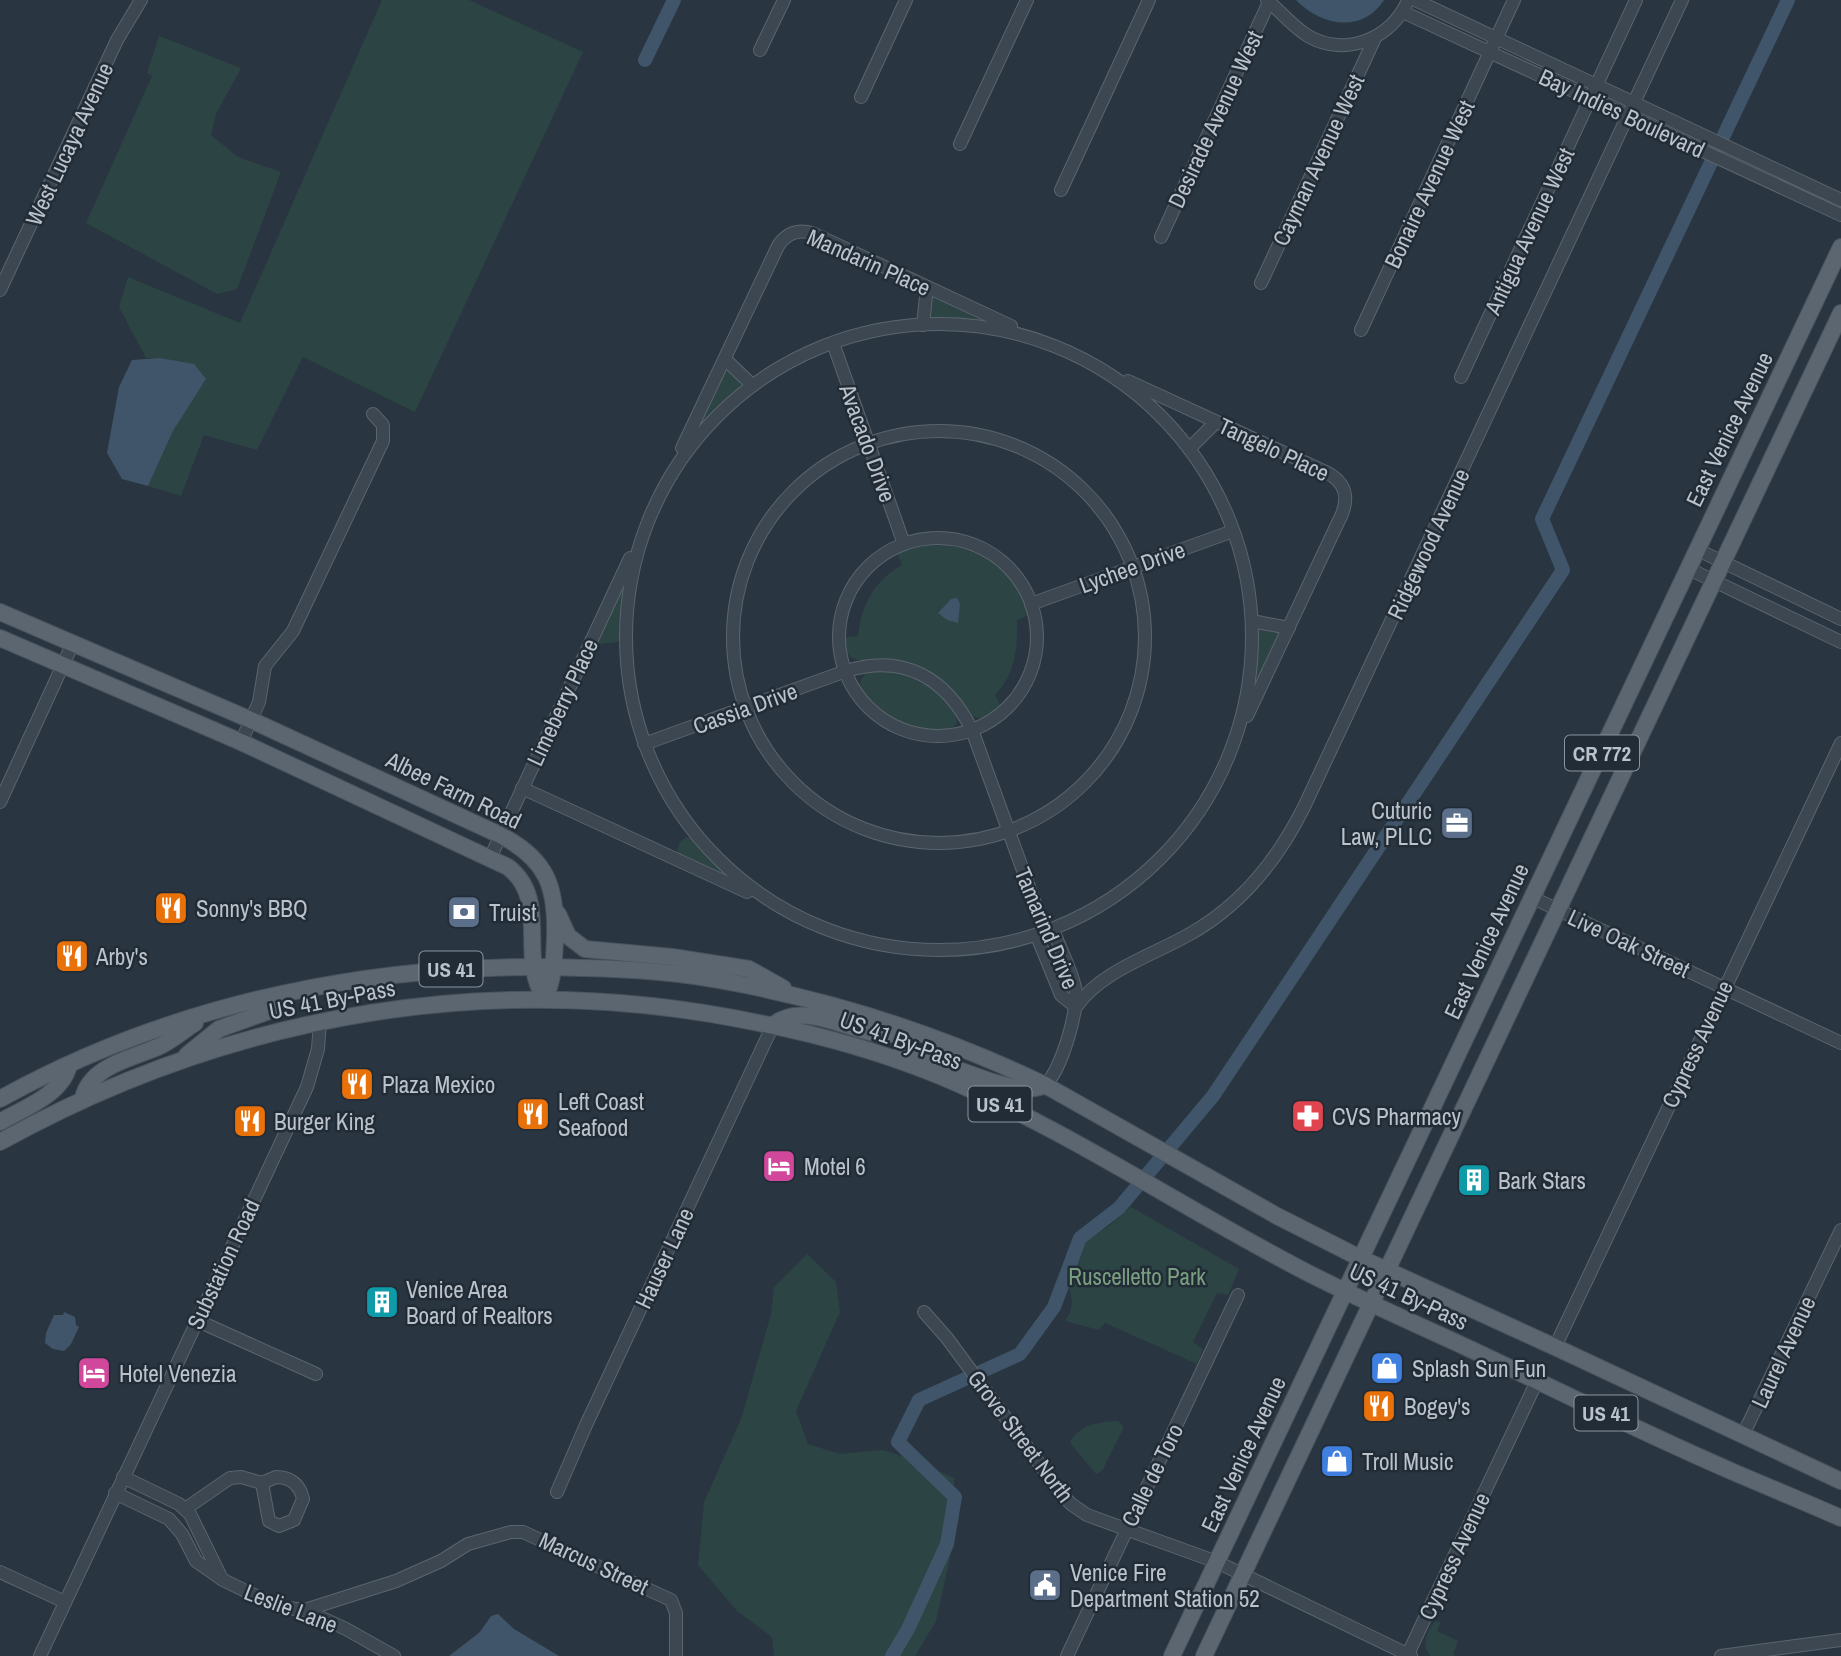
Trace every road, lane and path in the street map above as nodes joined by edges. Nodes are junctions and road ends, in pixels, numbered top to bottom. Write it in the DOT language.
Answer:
graph roads {
  1 [pos="141,0"];
  2 [pos="784,0"];
  3 [pos="906,0"];
  4 [pos="1027,0"];
  5 [pos="1149,0"];
  6 [pos="1415,0"];
  7 [pos="1514,0"];
  8 [pos="1636,0"];
  9 [pos="1682,0"];
  10 [pos="1268,1"];
  11 [pos="1405,6"];
  12 [pos="1375,38"];
  13 [pos="1496,39"];
  14 [pos="760,50"];
  15 [pos="1490,52"];
  16 [pos="1597,85"];
  17 [pos="861,97"];
  18 [pos="1591,97"];
  19 [pos="1634,102"];
  20 [pos="1628,114"];
  21 [pos="960,144"];
  22 [pos="1742,161"];
  23 [pos="1061,190"];
  24 [pos="1841,200"];
  25 [pos="1841,215"];
  26 [pos="1161,237"];
  27 [pos="1841,247"];
  28 [pos="1261,283"];
  29 [pos="927,287"];
  30 [pos="0,290"];
  31 [pos="1841,313"];
  32 [pos="923,325"];
  33 [pos="1361,330"];
  34 [pos="1039,340"];
  35 [pos="833,343"];
  36 [pos="725,359"];
  37 [pos="1097,367"];
  38 [pos="1461,377"];
  39 [pos="752,385"];
  40 [pos="373,414"];
  41 [pos="1216,422"];
  42 [pos="868,443"];
  43 [pos="1189,449"];
  44 [pos="670,473"];
  45 [pos="649,516"];
  46 [pos="1233,531"];
  47 [pos="904,544"];
  48 [pos="1696,549"];
  49 [pos="1723,562"];
  50 [pos="1132,568"];
  51 [pos="1687,568"];
  52 [pos="1714,581"];
  53 [pos="1031,604"];
  54 [pos="0,612"];
  55 [pos="1841,619"];
  56 [pos="1252,621"];
  57 [pos="1289,628"];
  58 [pos="0,639"];
  59 [pos="1841,642"];
  60 [pos="73,643"];
  61 [pos="63,665"];
  62 [pos="846,671"];
  63 [pos="745,708"];
  64 [pos="251,720"];
  65 [pos="972,730"];
  66 [pos="241,743"];
  67 [pos="1841,743"];
  68 [pos="644,744"];
  69 [pos="1233,745"];
  70 [pos="368,774"];
  71 [pos="522,788"];
  72 [pos="357,796"];
  73 [pos="0,803"];
  74 [pos="1008,831"];
  75 [pos="500,835"];
  76 [pos="490,858"];
  77 [pos="1531,897"];
  78 [pos="773,905"];
  79 [pos="556,909"];
  80 [pos="1558,910"];
  81 [pos="1045,931"];
  82 [pos="532,967"];
  83 [pos="554,967"];
  84 [pos="1724,988"];
  85 [pos="281,995"];
  86 [pos="797,996"];
  87 [pos="545,998"];
  88 [pos="1076,1007"];
  89 [pos="212,1013"];
  90 [pos="320,1021"];
  91 [pos="773,1025"];
  92 [pos="916,1032"];
  93 [pos="1841,1043"];
  94 [pos="888,1057"];
  95 [pos="180,1061"];
  96 [pos="69,1065"];
  97 [pos="1045,1085"];
  98 [pos="83,1098"];
  99 [pos="0,1099"];
  100 [pos="0,1122"];
  101 [pos="0,1142"];
  102 [pos="1841,1230"];
  103 [pos="1360,1258"];
  104 [pos="1387,1272"];
  105 [pos="1346,1291"];
  106 [pos="1238,1295"];
  107 [pos="1373,1304"];
  108 [pos="925,1312"];
  109 [pos="196,1320"];
  110 [pos="1555,1347"];
  111 [pos="316,1374"];
  112 [pos="1537,1381"];
  113 [pos="1743,1435"];
  114 [pos="123,1477"];
  115 [pos="1841,1481"];
  116 [pos="262,1483"];
  117 [pos="557,1492"];
  118 [pos="115,1493"];
  119 [pos="185,1509"];
  120 [pos="1841,1518"];
  121 [pos="1127,1528"];
  122 [pos="1217,1562"];
  123 [pos="0,1572"];
  124 [pos="1242,1574"];
  125 [pos="223,1580"];
  126 [pos="65,1602"];
  127 [pos="305,1610"];
  128 [pos="1841,1640"];
  129 [pos="40,1656"];
  130 [pos="394,1656"];
  131 [pos="676,1656"];
  132 [pos="1067,1656"];
  133 [pos="1172,1656"];
  134 [pos="1204,1656"];
  135 [pos="1409,1656"];
  136 [pos="1721,1656"];
  1 -- 30 [label="street, West Lucaya Avenue"];
  2 -- 14 [label="street"];
  3 -- 17 [label="street"];
  4 -- 21 [label="street"];
  5 -- 23 [label="street"];
  6 -- 13 [label="street, Bay Indies Boulevard"];
  7 -- 13 [label="street, Bonaire Avenue West"];
  8 -- 16 [label="street, Antigua Avenue West"];
  9 -- 19 [label="street, Ridgewood Avenue"];
  10 -- 12 [label="street"];
  10 -- 26 [label="street, Desirade Avenue West"];
  11 -- 12 [label="street, Bay Indies Boulevard"];
  11 -- 15 [label="street, Bay Indies Boulevard"];
  12 -- 28 [label="street, Cayman Avenue West"];
  13 -- 15 [label="street, Bonaire Avenue West"];
  13 -- 16 [label="street, Bay Indies Boulevard"];
  15 -- 18 [label="street, Bay Indies Boulevard"];
  15 -- 33 [label="street, Bonaire Avenue West"];
  16 -- 18 [label="street, Antigua Avenue West"];
  16 -- 19 [label="street, Bay Indies Boulevard"];
  18 -- 20 [label="street, Bay Indies Boulevard"];
  18 -- 38 [label="street, Antigua Avenue West"];
  19 -- 20 [label="street, Ridgewood Avenue"];
  19 -- 22 [label="street, Bay Indies Boulevard"];
  20 -- 22 [label="street, Bay Indies Boulevard"];
  20 -- 88 [label="street, Ridgewood Avenue"];
  22 -- 24 [label="street, Bay Indies Boulevard"];
  22 -- 25 [label="street, Bay Indies Boulevard"];
  27 -- 48 [label="main road, East Venice Avenue / CR 772"];
  29 -- 32 [label="street"];
  29 -- 34 [label="street, Mandarin Place"];
  29 -- 36 [label="street, Mandarin Place"];
  31 -- 49 [label="main road, CR 772"];
  32 -- 34 [label="street"];
  32 -- 35 [label="street"];
  34 -- 37 [label="street"];
  35 -- 39 [label="street"];
  35 -- 42 [label="street, Avacado Drive"];
  36 -- 39 [label="street"];
  36 -- 44 [label="street, Mandarin Place"];
  37 -- 41 [label="street, Tangelo Place"];
  37 -- 43 [label="street"];
  39 -- 44 [label="street"];
  40 -- 64 [label="street"];
  41 -- 43 [label="street"];
  41 -- 57 [label="street, Tangelo Place"];
  42 -- 47 [label="street, Avacado Drive"];
  42 -- 50 [label="street"];
  42 -- 63 [label="street"];
  43 -- 46 [label="street"];
  44 -- 45 [label="street"];
  45 -- 68 [label="street"];
  45 -- 71 [label="street, Limeberry Place"];
  46 -- 50 [label="street, Lychee Drive"];
  46 -- 56 [label="street"];
  47 -- 53 [label="street"];
  47 -- 62 [label="street"];
  48 -- 49 [label="street"];
  48 -- 51 [label="main road, East Venice Avenue / CR 772"];
  49 -- 52 [label="main road, CR 772"];
  49 -- 55 [label="street"];
  50 -- 53 [label="street, Lychee Drive"];
  50 -- 74 [label="street"];
  51 -- 52 [label="street"];
  51 -- 77 [label="main road, East Venice Avenue / CR 772"];
  52 -- 59 [label="street"];
  52 -- 80 [label="main road, CR 772"];
  53 -- 65 [label="street"];
  54 -- 60 [label="main road, Albee Farm Road"];
  56 -- 57 [label="street"];
  56 -- 69 [label="street"];
  57 -- 69 [label="street, Tangelo Place"];
  58 -- 61 [label="main road, Albee Farm Road"];
  60 -- 61 [label="street"];
  60 -- 64 [label="main road, Albee Farm Road"];
  61 -- 66 [label="main road, Albee Farm Road"];
  61 -- 73 [label="street"];
  62 -- 63 [label="street, Cassia Drive"];
  62 -- 65 [label="street"];
  62 -- 65 [label="street, Cassia Drive"];
  63 -- 68 [label="street, Cassia Drive"];
  63 -- 74 [label="street"];
  64 -- 66 [label="street"];
  64 -- 70 [label="main road, Albee Farm Road"];
  65 -- 74 [label="street, Tamarind Drive"];
  66 -- 72 [label="main road, Albee Farm Road"];
  67 -- 84 [label="street, Cypress Avenue"];
  68 -- 78 [label="street"];
  69 -- 81 [label="street"];
  70 -- 72 [label="main road"];
  70 -- 75 [label="main road, Albee Farm Road"];
  71 -- 75 [label="street"];
  71 -- 78 [label="street, Limeberry Place"];
  72 -- 76 [label="main road, Albee Farm Road"];
  74 -- 81 [label="street, Tamarind Drive"];
  75 -- 76 [label="street"];
  75 -- 79 [label="main road, Albee Farm Road"];
  76 -- 82 [label="main road, Albee Farm Road"];
  77 -- 80 [label="street, Live Oak Street"];
  77 -- 103 [label="main road, East Venice Avenue / CR 772"];
  78 -- 81 [label="street"];
  79 -- 83 [label="main road, Albee Farm Road"];
  79 -- 86 [label="main road"];
  80 -- 84 [label="street, Live Oak Street"];
  80 -- 104 [label="main road, CR 772"];
  81 -- 88 [label="street, Tamarind Drive"];
  82 -- 83 [label="main road, US 41 By-Pass / US 41"];
  82 -- 85 [label="main road, US 41 By-Pass / US 41"];
  82 -- 87 [label="main road, Albee Farm Road"];
  83 -- 86 [label="main road, US 41 By-Pass / US 41"];
  83 -- 87 [label="main road, Albee Farm Road"];
  84 -- 93 [label="street, Live Oak Street"];
  84 -- 110 [label="street, Cypress Avenue"];
  85 -- 89 [label="main road, US 41 By-Pass / US 41"];
  85 -- 95 [label="main road"];
  86 -- 92 [label="main road, US 41 By-Pass / US 41"];
  87 -- 90 [label="main road, US 41 By-Pass / US 41"];
  87 -- 91 [label="main road, US 41 By-Pass / US 41"];
  88 -- 97 [label="street, Tamarind Drive"];
  89 -- 96 [label="main road, US 41 By-Pass / US 41"];
  89 -- 98 [label="main road"];
  90 -- 95 [label="main road, US 41 By-Pass / US 41"];
  90 -- 109 [label="street, Substation Road"];
  91 -- 92 [label="main road"];
  91 -- 94 [label="main road, US 41 By-Pass / US 41"];
  91 -- 117 [label="street, Hauser Lane"];
  92 -- 97 [label="main road, US 41 By-Pass / US 41"];
  94 -- 97 [label="main road"];
  94 -- 105 [label="main road, US 41 By-Pass / US 41"];
  95 -- 98 [label="main road, US 41 By-Pass / US 41"];
  96 -- 99 [label="main road, US 41 By-Pass / US 41"];
  96 -- 100 [label="main road"];
  97 -- 103 [label="main road, US 41 By-Pass / US 41"];
  98 -- 101 [label="main road, US 41 By-Pass / US 41"];
  102 -- 113 [label="street, Laurel Avenue"];
  103 -- 104 [label="main road, US 41 By-Pass / US 41"];
  103 -- 105 [label="main road, East Venice Avenue / CR 772"];
  104 -- 107 [label="main road, CR 772"];
  104 -- 110 [label="main road, US 41 By-Pass / US 41"];
  105 -- 107 [label="main road, US 41 By-Pass / US 41"];
  105 -- 122 [label="main road, East Venice Avenue"];
  106 -- 121 [label="street, Calle de Toro"];
  107 -- 112 [label="main road, US 41 By-Pass / US 41"];
  107 -- 124 [label="main road"];
  108 -- 121 [label="street, Grove Street North"];
  109 -- 111 [label="street"];
  109 -- 114 [label="street, Substation Road"];
  110 -- 113 [label="main road, US 41 By-Pass / US 41"];
  112 -- 120 [label="main road, US 41 By-Pass / US 41"];
  112 -- 135 [label="street, Cypress Avenue"];
  113 -- 115 [label="main road, US 41 By-Pass / US 41"];
  114 -- 118 [label="street, Substation Road"];
  114 -- 119 [label="street"];
  116 -- 119 [label="street"];
  118 -- 125 [label="street, Leslie Lane"];
  118 -- 126 [label="street, Substation Road"];
  119 -- 125 [label="street, Leslie Lane"];
  121 -- 122 [label="street, Grove Street North"];
  121 -- 132 [label="street, Calle de Toro"];
  122 -- 124 [label="street, Grove Street North"];
  122 -- 133 [label="main road, East Venice Avenue"];
  123 -- 126 [label="street"];
  124 -- 134 [label="main road"];
  124 -- 135 [label="street, Grove Street North"];
  125 -- 127 [label="street, Leslie Lane"];
  126 -- 129 [label="street, Substation Road"];
  127 -- 130 [label="street, Leslie Lane"];
  127 -- 131 [label="street, Marcus Street"];
  128 -- 136 [label="street"];
}
